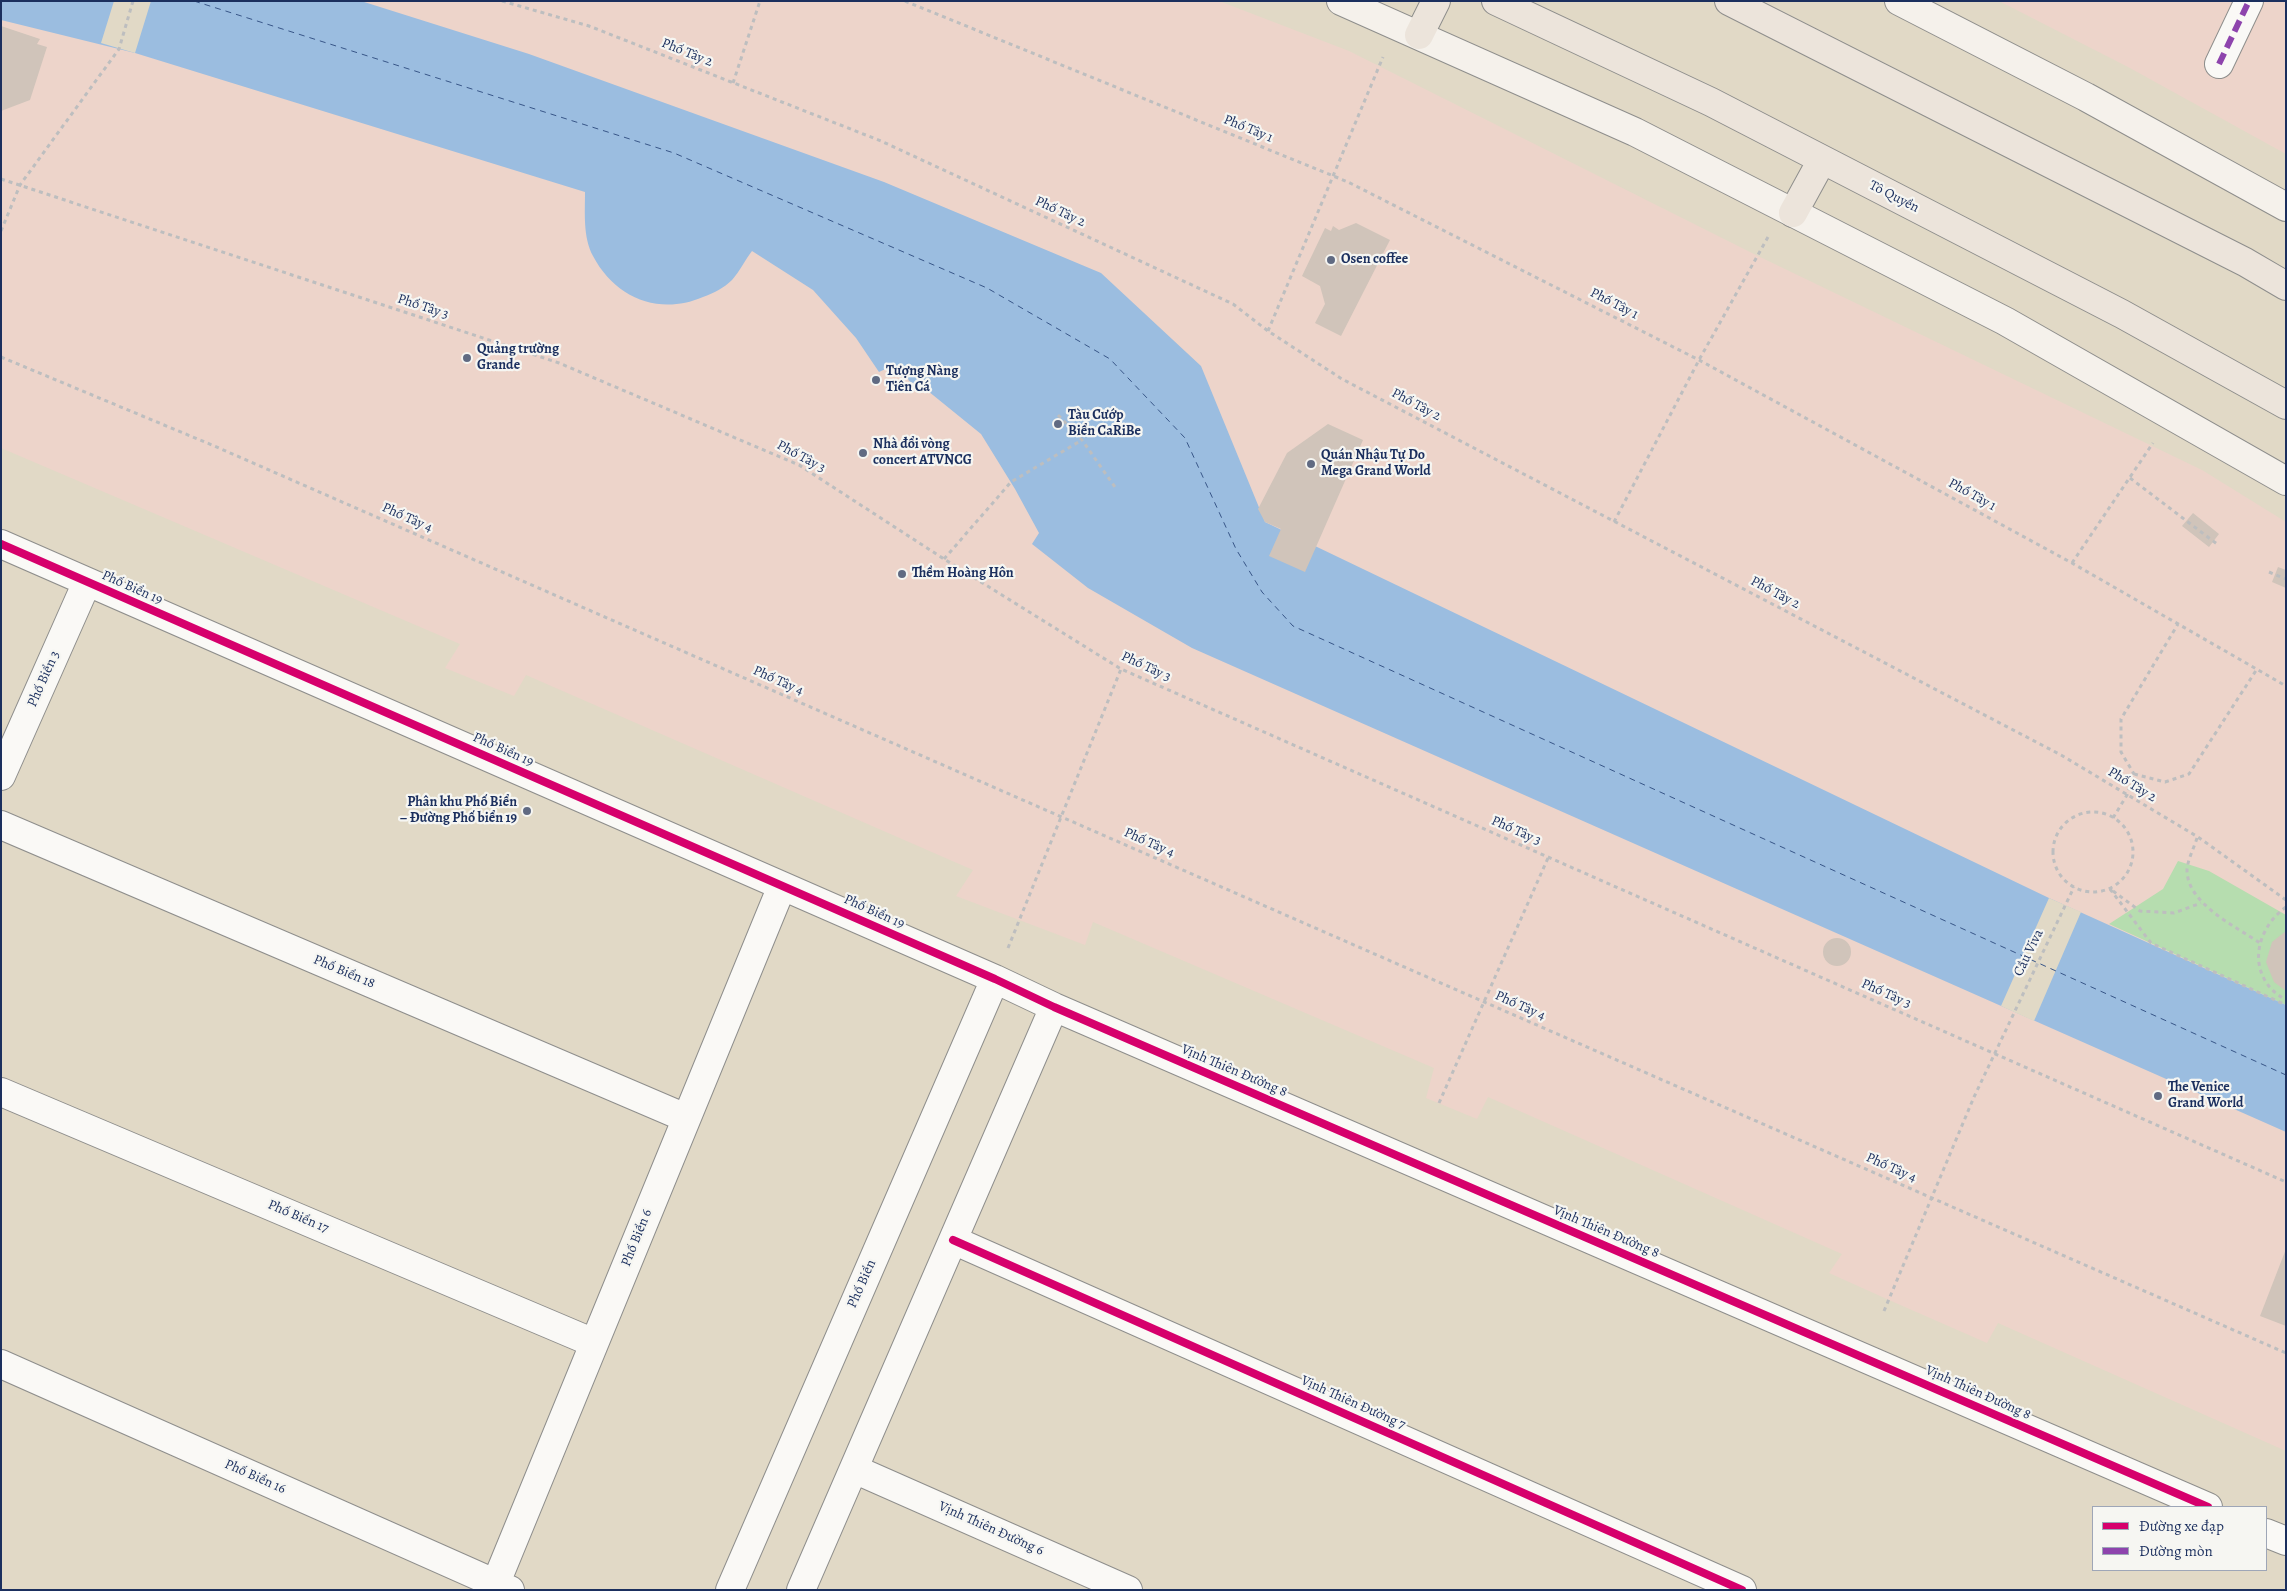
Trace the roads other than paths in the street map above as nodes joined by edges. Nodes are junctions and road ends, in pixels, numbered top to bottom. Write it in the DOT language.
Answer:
graph roads {
  1 [pos="1341,1"];
  2 [pos="1436,1"];
  3 [pos="1496,1"];
  4 [pos="1728,1"];
  5 [pos="1899,1"];
  6 [pos="2249,1"];
  7 [pos="1408,30"];
  8 [pos="2219,64"];
  9 [pos="1822,160"];
  10 [pos="2286,207"];
  11 [pos="1788,210"];
  12 [pos="2286,286"];
  13 [pos="2286,404"];
  14 [pos="2286,480"];
  15 [pos="1,544"];
  16 [pos="87,582"];
  17 [pos="1,776"];
  18 [pos="1,825"];
  19 [pos="782,886"];
  20 [pos="995,979"];
  21 [pos="1054,1007"];
  22 [pos="1,1092"];
  23 [pos="686,1118"];
  24 [pos="953,1240"];
  25 [pos="594,1343"];
  26 [pos="1,1364"];
  27 [pos="854,1469"];
  28 [pos="2206,1506"];
  29 [pos="2267,1533"];
  30 [pos="2286,1541"];
  31 [pos="499,1588"];
  32 [pos="730,1590"];
  33 [pos="801,1590"];
  34 [pos="1128,1590"];
  35 [pos="1742,1590"];
  1 -- 7 [label="main road"];
  2 -- 7 [label="main road"];
  3 -- 9 [label="main road, Tô Quyền"];
  4 -- 12 [label="main road"];
  5 -- 10 [label="main road"];
  6 -- 8 [label="street"];
  7 -- 11 [label="main road"];
  9 -- 11 [label="main road"];
  9 -- 13 [label="main road, Tô Quyền"];
  11 -- 14 [label="main road"];
  15 -- 16 [label="street, Phố Biển 19"];
  16 -- 17 [label="street, Phố Biển 3"];
  16 -- 19 [label="street, Phố Biển 19"];
  18 -- 23 [label="street, Phố Biển 18"];
  19 -- 20 [label="street, Phố Biển 19"];
  19 -- 23 [label="street, Phố Biển 6"];
  20 -- 21 [label="street, Vịnh Thiên Đường 8"];
  20 -- 32 [label="street, Phố Biển"];
  21 -- 24 [label="street"];
  21 -- 28 [label="street, Vịnh Thiên Đường 8"];
  22 -- 25 [label="street, Phố Biển 17"];
  23 -- 25 [label="street, Phố Biển 6"];
  24 -- 27 [label="street"];
  24 -- 35 [label="street, Vịnh Thiên Đường 7"];
  25 -- 31 [label="street, Phố Biển 6"];
  26 -- 31 [label="street, Phố Biển 16"];
  27 -- 33 [label="street"];
  27 -- 34 [label="street, Vịnh Thiên Đường 6"];
  29 -- 30 [label="street"];
}
